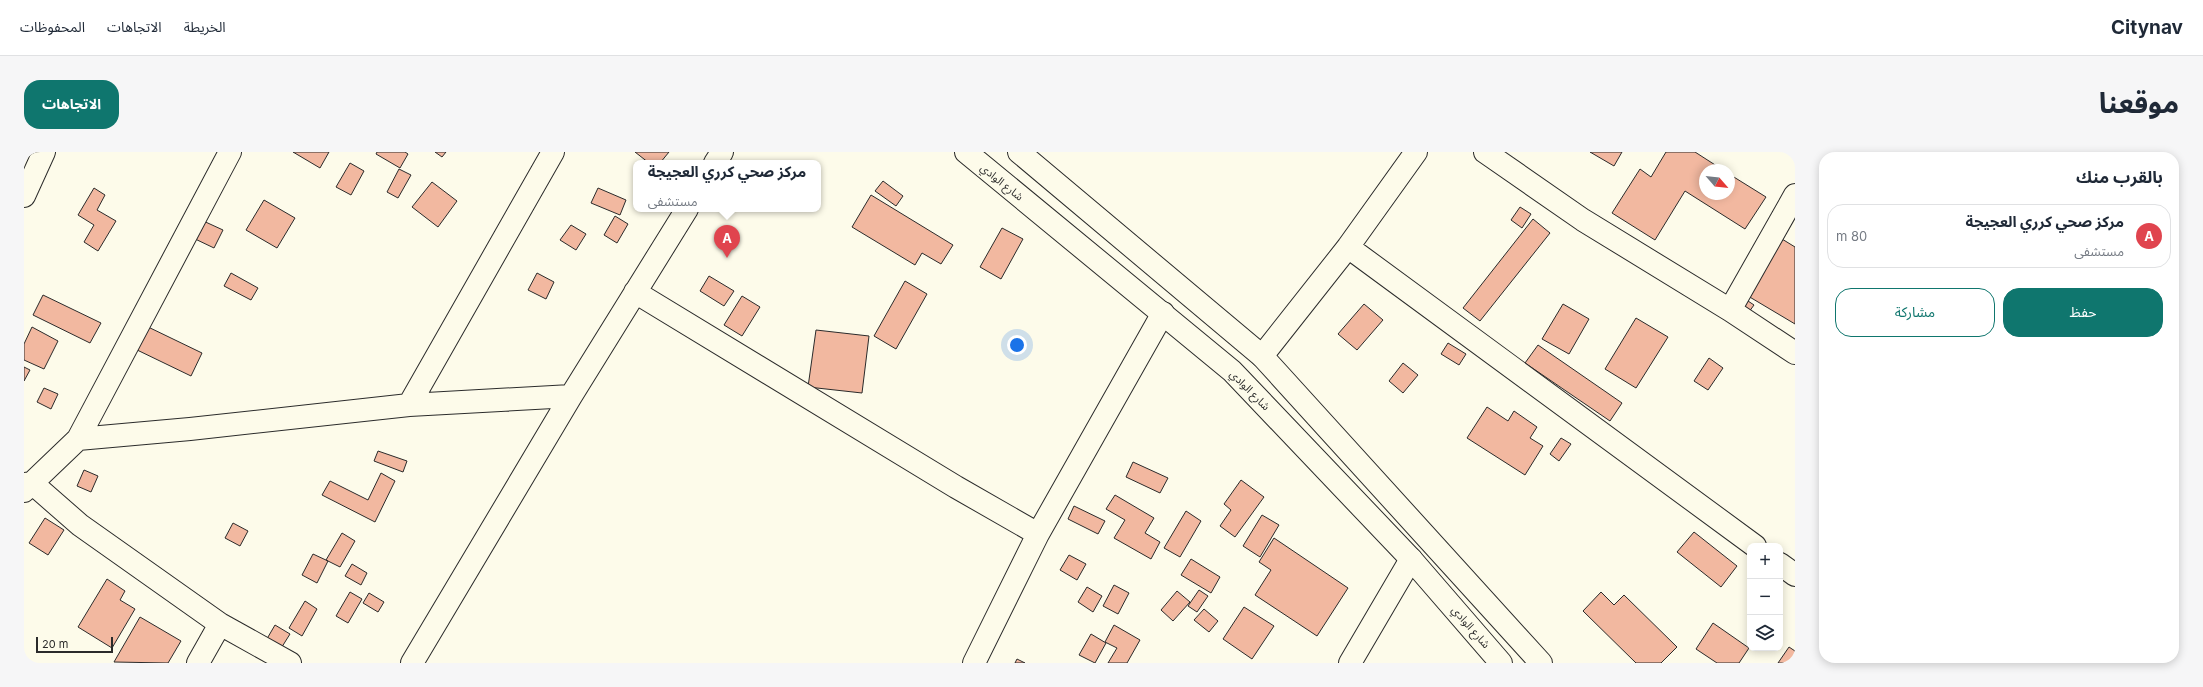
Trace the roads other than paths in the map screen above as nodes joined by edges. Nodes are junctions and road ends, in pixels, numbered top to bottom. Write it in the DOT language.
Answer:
graph roads {
  1 [pos="44,152"];
  2 [pos="230,152"];
  3 [pos="553,152"];
  4 [pos="966,152"];
  5 [pos="1019,152"];
  6 [pos="1416,152"];
  7 [pos="1485,152"];
  8 [pos="1795,195"];
  9 [pos="24,196"];
  10 [pos="684,212"];
  11 [pos="1348,247"];
  12 [pos="635,292"];
  13 [pos="1730,310"];
  14 [pos="1163,313"];
  15 [pos="1795,353"];
  16 [pos="1262,356"];
  17 [pos="571,396"];
  18 [pos="409,405"];
  19 [pos="78,439"];
  20 [pos="27,486"];
  21 [pos="1038,534"];
  22 [pos="1751,543"];
  23 [pos="1411,559"];
  24 [pos="1783,566"];
  25 [pos="1795,575"];
  26 [pos="220,624"];
  27 [pos="198,663"];
  28 [pos="290,663"];
  29 [pos="412,663"];
  30 [pos="974,663"];
  31 [pos="1350,663"];
  32 [pos="1501,663"];
  33 [pos="1541,663"];
  1 -- 9 [label="street"];
  2 -- 19 [label="street"];
  3 -- 18 [label="street"];
  4 -- 14 [label="street, شارع الوادي"];
  5 -- 16 [label="street"];
  6 -- 11 [label="street"];
  7 -- 13 [label="street"];
  8 -- 13 [label="street"];
  10 -- 12 [label="street"];
  11 -- 16 [label="street"];
  11 -- 22 [label="street"];
  12 -- 17 [label="street"];
  12 -- 21 [label="street"];
  13 -- 15 [label="street"];
  14 -- 21 [label="street"];
  14 -- 23 [label="street, شارع الوادي"];
  16 -- 33 [label="street"];
  17 -- 18 [label="street"];
  17 -- 29 [label="street"];
  18 -- 19 [label="street"];
  19 -- 20 [label="street"];
  20 -- 26 [label="street"];
  21 -- 30 [label="street"];
  23 -- 31 [label="street"];
  23 -- 32 [label="street, شارع الوادي"];
  24 -- 25 [label="street"];
  26 -- 27 [label="street"];
  26 -- 28 [label="street"];
}
